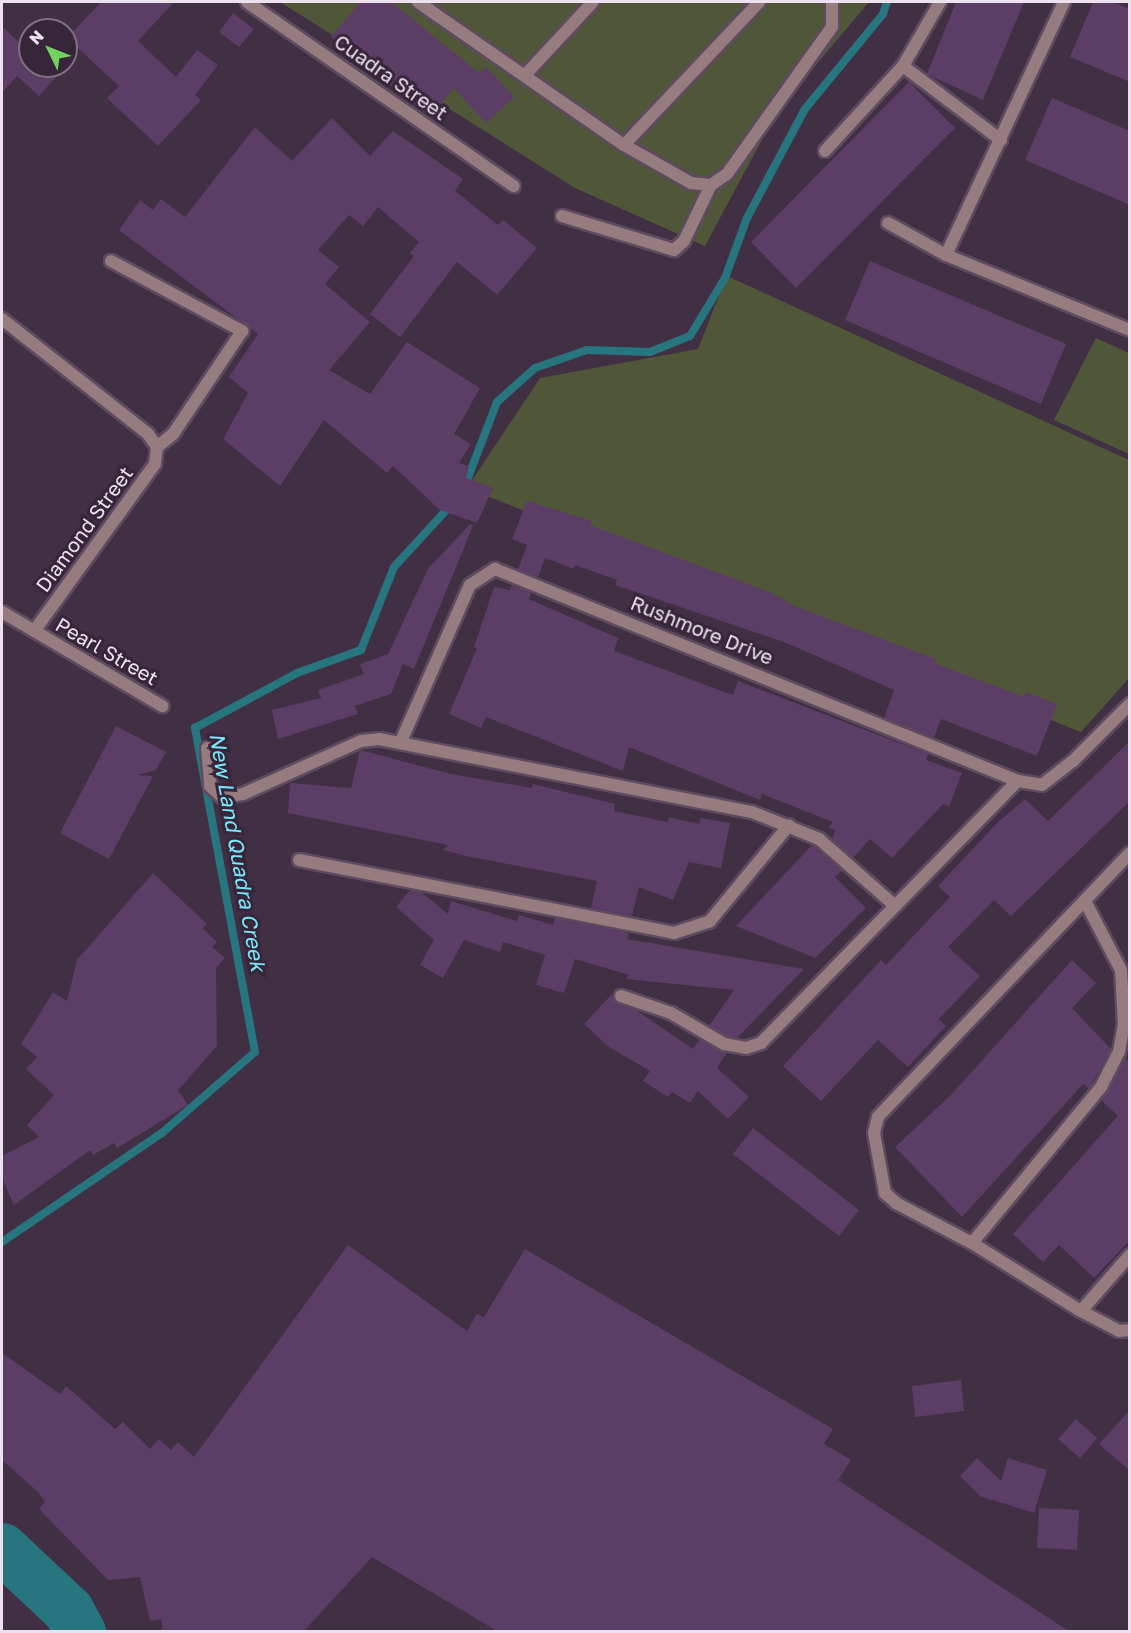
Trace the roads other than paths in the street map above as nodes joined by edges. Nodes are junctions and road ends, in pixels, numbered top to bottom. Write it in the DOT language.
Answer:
graph roads {
  1 [pos="247,2"];
  2 [pos="593,2"];
  3 [pos="759,2"];
  4 [pos="940,2"];
  5 [pos="1064,2"];
  6 [pos="424,3"];
  7 [pos="834,5"];
  8 [pos="903,66"];
  9 [pos="526,74"];
  10 [pos="1001,140"];
  11 [pos="624,145"];
  12 [pos="825,151"];
  13 [pos="711,185"];
  14 [pos="514,186"];
  15 [pos="562,216"];
  16 [pos="888,224"];
  17 [pos="946,255"];
  18 [pos="111,261"];
  19 [pos="2,319"];
  20 [pos="1130,330"];
  21 [pos="157,447"];
  22 [pos="2,612"];
  23 [pos="34,631"];
  24 [pos="1130,704"];
  25 [pos="162,706"];
  26 [pos="402,740"];
  27 [pos="207,748"];
  28 [pos="1018,781"];
  29 [pos="789,825"];
  30 [pos="1130,853"];
  31 [pos="299,860"];
  32 [pos="1085,901"];
  33 [pos="894,905"];
  34 [pos="621,996"];
  35 [pos="972,1242"];
  36 [pos="1130,1256"];
  37 [pos="1081,1311"];
  38 [pos="1130,1330"];
  1 -- 14 [label="street, Cuadra Street"];
  2 -- 9 [label="street"];
  3 -- 11 [label="street"];
  4 -- 8 [label="street"];
  5 -- 10 [label="street"];
  6 -- 9 [label="street"];
  7 -- 13 [label="street"];
  8 -- 10 [label="street"];
  8 -- 12 [label="street"];
  9 -- 11 [label="street"];
  10 -- 17 [label="street"];
  11 -- 13 [label="street"];
  13 -- 15 [label="street"];
  16 -- 17 [label="street"];
  17 -- 20 [label="street"];
  18 -- 21 [label="street, Diamond Street"];
  19 -- 21 [label="street"];
  21 -- 23 [label="street, Diamond Street"];
  22 -- 23 [label="street, Pearl Street"];
  23 -- 25 [label="street, Pearl Street"];
  24 -- 28 [label="street, Rushmore Drive"];
  26 -- 27 [label="street"];
  26 -- 28 [label="street, Rushmore Drive"];
  26 -- 29 [label="street"];
  28 -- 33 [label="street"];
  29 -- 31 [label="street"];
  29 -- 33 [label="street"];
  30 -- 32 [label="street"];
  32 -- 35 [label="street"];
  32 -- 35 [label="street"];
  33 -- 34 [label="street"];
  35 -- 37 [label="street"];
  36 -- 37 [label="street"];
  37 -- 38 [label="street"];
}
